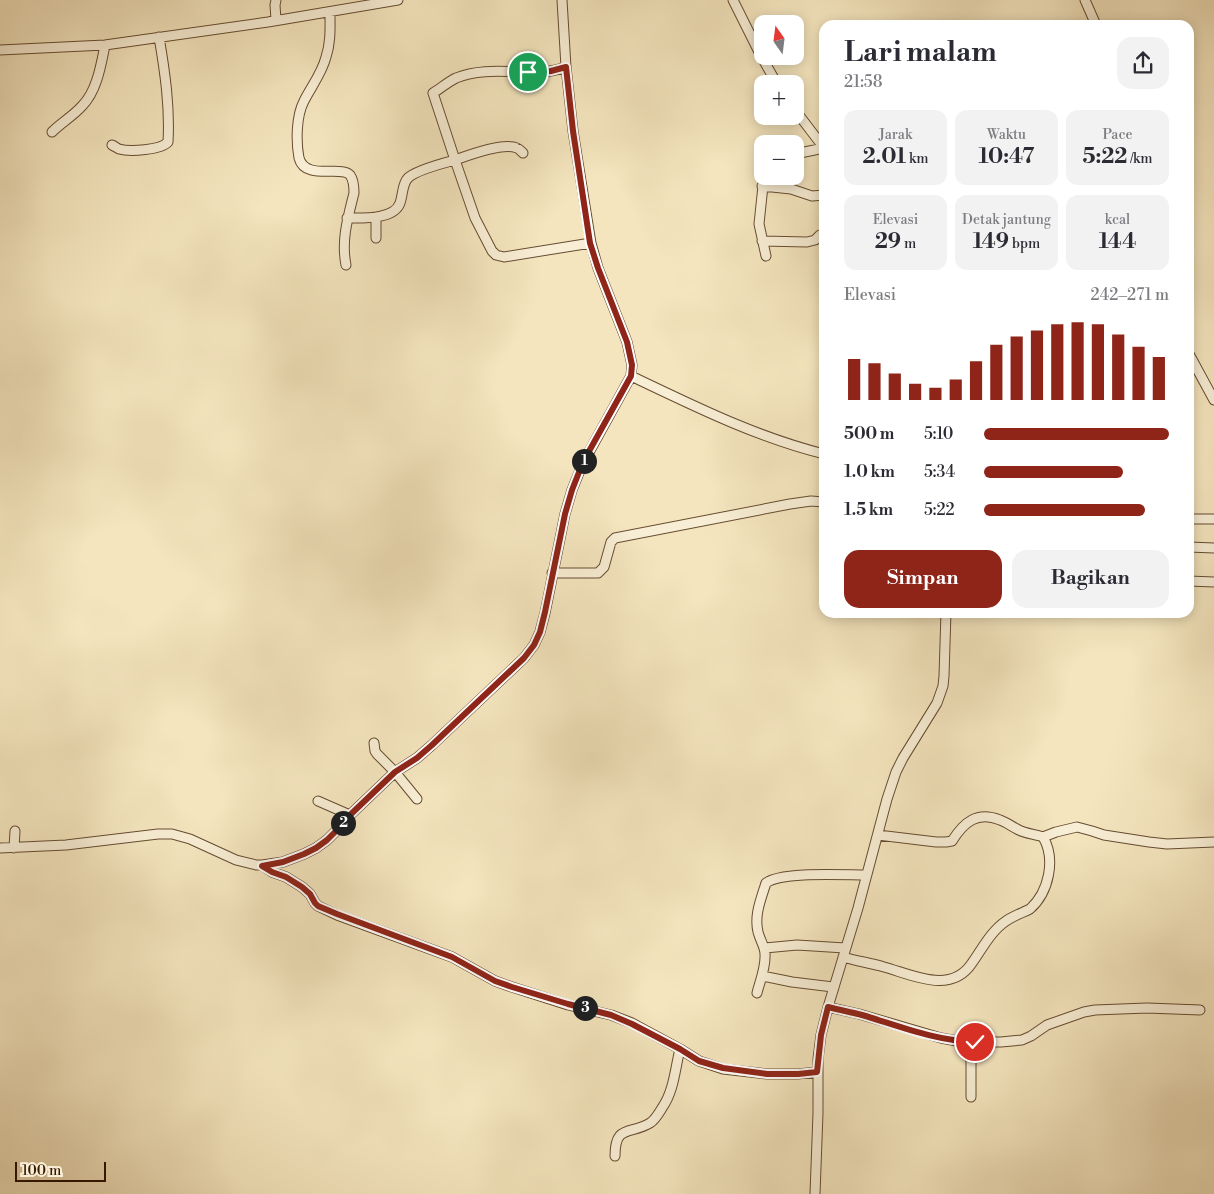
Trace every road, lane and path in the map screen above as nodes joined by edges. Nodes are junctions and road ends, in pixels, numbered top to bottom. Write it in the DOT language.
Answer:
graph roads {
  1 [pos="276,0"];
  2 [pos="398,0"];
  3 [pos="562,0"];
  4 [pos="733,0"];
  5 [pos="1085,0"];
  6 [pos="330,12"];
  7 [pos="276,20"];
  8 [pos="1094,20"];
  9 [pos="160,37"];
  10 [pos="105,45"];
  11 [pos="0,50"];
  12 [pos="566,67"];
  13 [pos="772,75"];
  14 [pos="804,122"];
  15 [pos="52,132"];
  16 [pos="819,141"];
  17 [pos="112,145"];
  18 [pos="819,149"];
  19 [pos="804,152"];
  20 [pos="523,153"];
  21 [pos="455,160"];
  22 [pos="763,185"];
  23 [pos="777,185"];
  24 [pos="819,197"];
  25 [pos="376,217"];
  26 [pos="347,218"];
  27 [pos="819,236"];
  28 [pos="376,238"];
  29 [pos="762,241"];
  30 [pos="590,243"];
  31 [pos="766,256"];
  32 [pos="346,265"];
  33 [pos="1194,363"];
  34 [pos="631,376"];
  35 [pos="1214,400"];
  36 [pos="819,453"];
  37 [pos="819,502"];
  38 [pos="1194,518"];
  39 [pos="1214,519"];
  40 [pos="1194,547"];
  41 [pos="1214,548"];
  42 [pos="552,573"];
  43 [pos="1194,582"];
  44 [pos="1214,582"];
  45 [pos="946,618"];
  46 [pos="374,743"];
  47 [pos="395,772"];
  48 [pos="418,799"];
  49 [pos="318,801"];
  50 [pos="350,815"];
  51 [pos="15,831"];
  52 [pos="878,835"];
  53 [pos="1043,837"];
  54 [pos="1214,842"];
  55 [pos="0,848"];
  56 [pos="14,848"];
  57 [pos="262,866"];
  58 [pos="866,875"];
  59 [pos="765,948"];
  60 [pos="844,953"];
  61 [pos="762,976"];
  62 [pos="833,988"];
  63 [pos="757,993"];
  64 [pos="828,1007"];
  65 [pos="1200,1010"];
  66 [pos="966,1041"];
  67 [pos="680,1049"];
  68 [pos="817,1072"];
  69 [pos="971,1097"];
  70 [pos="615,1156"];
  71 [pos="815,1194"];
  1 -- 7 [label="street"];
  2 -- 6 [label="street"];
  3 -- 12 [label="street"];
  4 -- 13 [label="street"];
  5 -- 8 [label="street"];
  6 -- 7 [label="street"];
  6 -- 26 [label="street"];
  7 -- 9 [label="street"];
  9 -- 10 [label="street"];
  9 -- 17 [label="street"];
  10 -- 11 [label="street"];
  10 -- 15 [label="street"];
  12 -- 21 [label="street"];
  12 -- 30 [label="street"];
  14 -- 16 [label="street"];
  18 -- 19 [label="street"];
  20 -- 21 [label="street"];
  21 -- 25 [label="street"];
  21 -- 30 [label="street"];
  22 -- 29 [label="street"];
  23 -- 24 [label="street"];
  25 -- 26 [label="street"];
  25 -- 28 [label="street"];
  26 -- 32 [label="street"];
  27 -- 29 [label="street"];
  29 -- 31 [label="street"];
  30 -- 34 [label="street"];
  33 -- 35 [label="street"];
  34 -- 36 [label="street"];
  34 -- 42 [label="street"];
  37 -- 42 [label="street"];
  38 -- 39 [label="street"];
  40 -- 41 [label="street"];
  42 -- 47 [label="street"];
  43 -- 44 [label="street"];
  45 -- 52 [label="street"];
  46 -- 47 [label="street"];
  47 -- 48 [label="street"];
  47 -- 50 [label="street"];
  49 -- 50 [label="street"];
  50 -- 57 [label="street"];
  51 -- 56 [label="street"];
  52 -- 53 [label="street"];
  52 -- 58 [label="street"];
  53 -- 54 [label="street"];
  53 -- 60 [label="street"];
  55 -- 56 [label="street"];
  56 -- 57 [label="street"];
  57 -- 67 [label="street"];
  58 -- 59 [label="street"];
  58 -- 60 [label="street"];
  59 -- 60 [label="street"];
  59 -- 61 [label="street"];
  60 -- 62 [label="street"];
  61 -- 62 [label="street"];
  61 -- 63 [label="street"];
  62 -- 64 [label="street"];
  64 -- 66 [label="street"];
  64 -- 68 [label="street"];
  65 -- 66 [label="street"];
  66 -- 69 [label="street"];
  67 -- 68 [label="street"];
  67 -- 70 [label="street"];
  68 -- 71 [label="street"];
}
